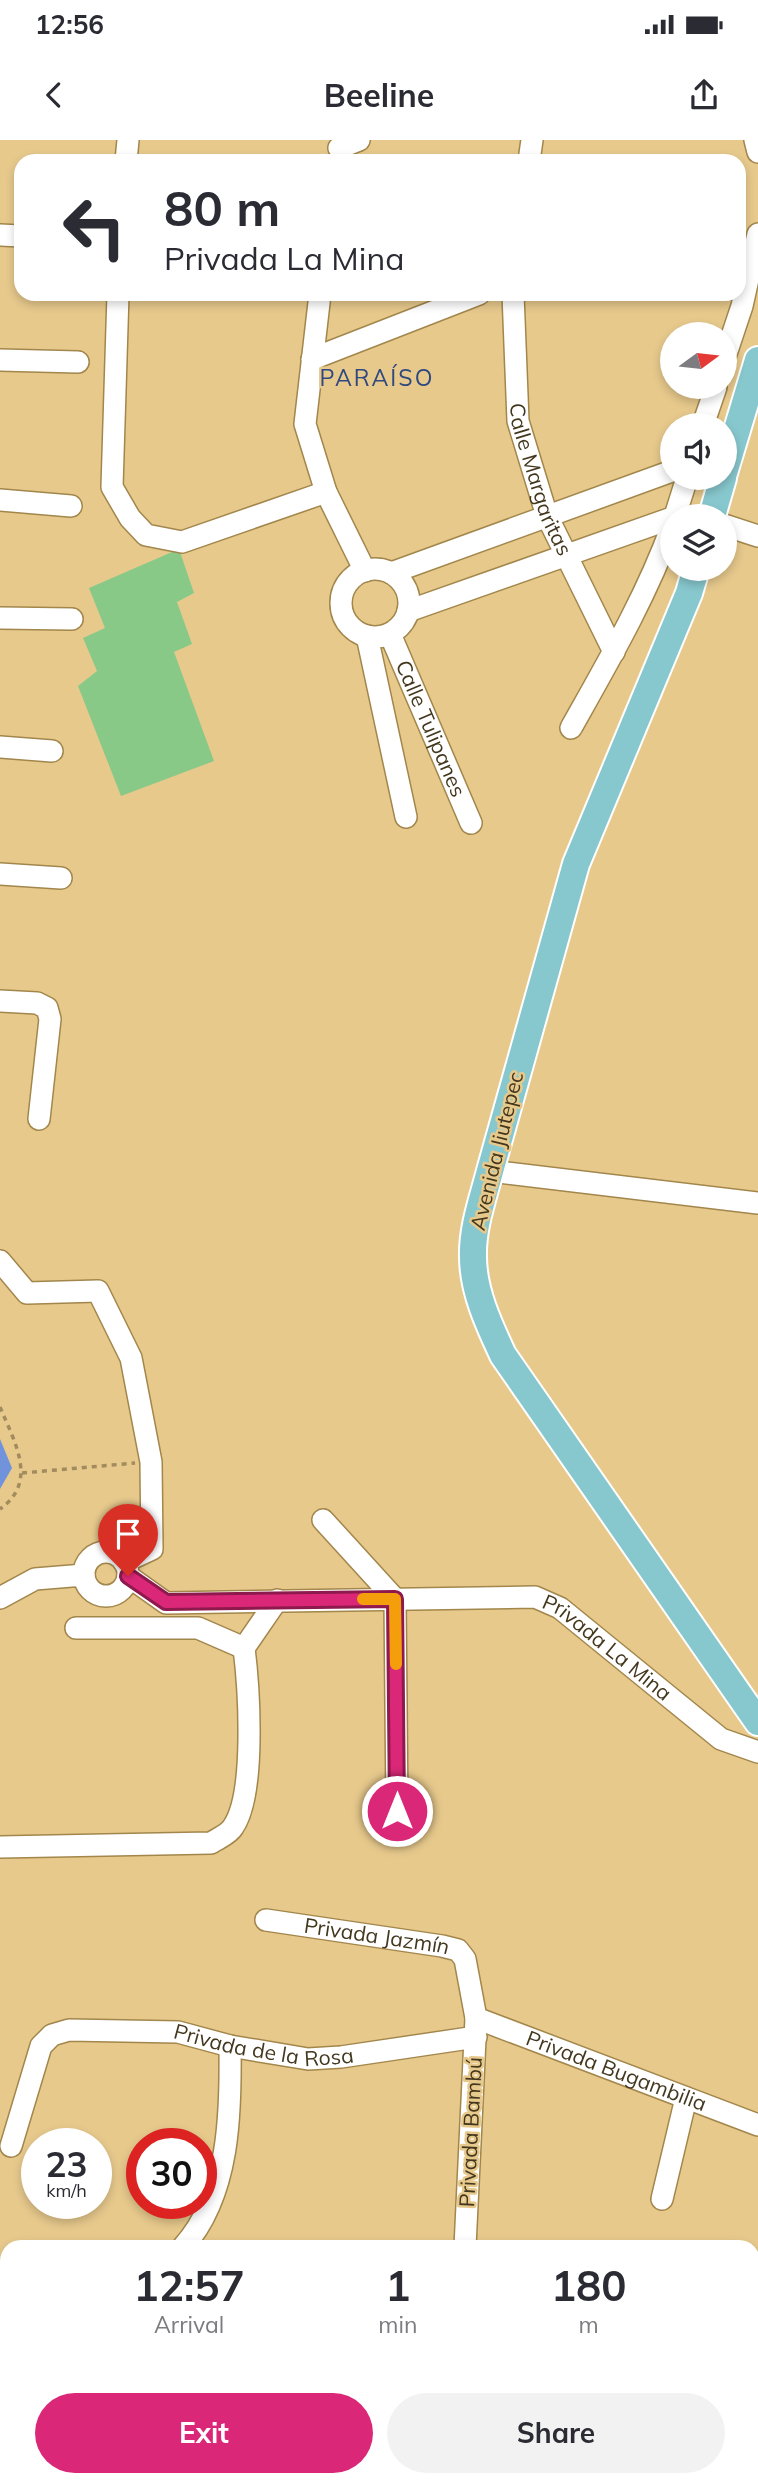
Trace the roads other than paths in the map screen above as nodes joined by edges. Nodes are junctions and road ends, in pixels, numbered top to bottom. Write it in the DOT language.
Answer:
graph roads {
  1 [pos="755,140"];
  2 [pos="758,152"];
  3 [pos="758,234"];
  4 [pos="746,288"];
  5 [pos="118,301"];
  6 [pos="319,301"];
  7 [pos="461,301"];
  8 [pos="513,301"];
  9 [pos="743,301"];
  10 [pos="737,322"];
  11 [pos="312,359"];
  12 [pos="0,360"];
  13 [pos="758,360"];
  14 [pos="78,362"];
  15 [pos="737,430"];
  16 [pos="660,475"];
  17 [pos="326,492"];
  18 [pos="0,500"];
  19 [pos="71,506"];
  20 [pos="547,516"];
  21 [pos="660,522"];
  22 [pos="737,529"];
  23 [pos="758,536"];
  24 [pos="564,555"];
  25 [pos="660,560"];
  26 [pos="365,571"];
  27 [pos="391,573"];
  28 [pos="692,581"];
  29 [pos="408,611"];
  30 [pos="0,618"];
  31 [pos="72,619"];
  32 [pos="390,634"];
  33 [pos="367,636"];
  34 [pos="614,652"];
  35 [pos="571,728"];
  36 [pos="0,747"];
  37 [pos="52,751"];
  38 [pos="406,817"];
  39 [pos="471,823"];
  40 [pos="0,874"];
  41 [pos="61,878"];
  42 [pos="0,1001"];
  43 [pos="39,1119"];
  44 [pos="490,1171"];
  45 [pos="758,1203"];
  46 [pos="0,1261"];
  47 [pos="323,1520"];
  48 [pos="126,1569"];
  49 [pos="84,1575"];
  50 [pos="0,1598"];
  51 [pos="395,1599"];
  52 [pos="276,1600"];
  53 [pos="76,1628"];
  54 [pos="244,1648"];
  55 [pos="758,1722"];
  56 [pos="758,1752"];
  57 [pos="397,1811"];
  58 [pos="0,1847"];
  59 [pos="266,1920"];
  60 [pos="476,2027"];
  61 [pos="230,2046"];
  62 [pos="686,2098"];
  63 [pos="758,2125"];
  64 [pos="11,2147"];
  65 [pos="662,2199"];
  66 [pos="189,2240"];
  67 [pos="465,2240"];
  1 -- 2 [label="street"];
  3 -- 4 [label="street"];
  5 -- 17 [label="street"];
  6 -- 11 [label="street"];
  7 -- 11 [label="street"];
  8 -- 20 [label="street, Calle Margaritas"];
  9 -- 10 [label="street"];
  11 -- 17 [label="street"];
  12 -- 14 [label="street"];
  13 -- 15 [label="main road"];
  16 -- 20 [label="street"];
  17 -- 26 [label="street"];
  18 -- 19 [label="street"];
  20 -- 24 [label="street, Calle Margaritas"];
  20 -- 27 [label="street"];
  21 -- 24 [label="street"];
  22 -- 23 [label="street"];
  24 -- 29 [label="street"];
  24 -- 34 [label="street, Calle Margaritas"];
  25 -- 34 [label="street"];
  26 -- 27 [label="street"];
  26 -- 33 [label="street"];
  27 -- 29 [label="street"];
  28 -- 44 [label="main road, Avenida Jiutepec"];
  29 -- 32 [label="street"];
  30 -- 31 [label="street"];
  32 -- 33 [label="street"];
  32 -- 39 [label="street, Calle Tulipanes"];
  33 -- 38 [label="street"];
  34 -- 35 [label="street"];
  36 -- 37 [label="street"];
  40 -- 41 [label="street"];
  42 -- 43 [label="street"];
  44 -- 45 [label="street"];
  44 -- 55 [label="main road, Avenida Jiutepec"];
  46 -- 48 [label="street"];
  47 -- 51 [label="street"];
  48 -- 49 [label="street"];
  48 -- 49 [label="street"];
  48 -- 52 [label="street, Privada La Mina"];
  49 -- 50 [label="street"];
  51 -- 52 [label="street, Privada La Mina"];
  51 -- 56 [label="street, Privada La Mina"];
  51 -- 57 [label="street"];
  52 -- 54 [label="street"];
  53 -- 54 [label="street"];
  54 -- 58 [label="street"];
  59 -- 60 [label="street, Privada Jazmín"];
  60 -- 61 [label="street, Privada de la Rosa"];
  60 -- 62 [label="street, Privada Bugambilia"];
  60 -- 67 [label="street, Privada Bambú"];
  61 -- 64 [label="street, Privada de la Rosa"];
  61 -- 66 [label="street"];
  62 -- 63 [label="street, Privada Bugambilia"];
  62 -- 65 [label="street"];
}
